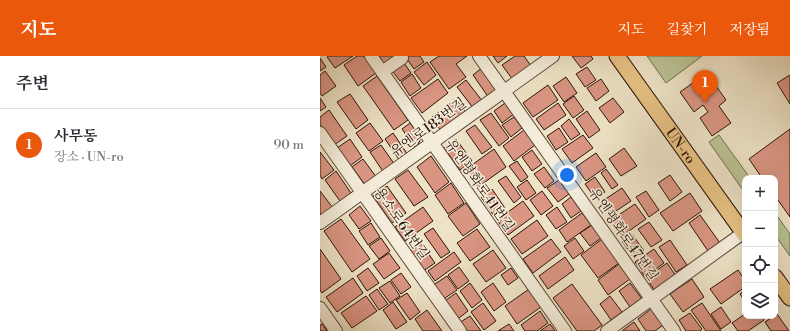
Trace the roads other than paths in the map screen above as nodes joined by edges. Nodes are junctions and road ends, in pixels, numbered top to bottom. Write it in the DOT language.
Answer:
graph roads {
  1 [pos="371,56"];
  2 [pos="479,56"];
  3 [pos="553,56"];
  4 [pos="617,56"];
  5 [pos="402,58"];
  6 [pos="382,72"];
  7 [pos="504,91"];
  8 [pos="320,133"];
  9 [pos="432,143"];
  10 [pos="362,193"];
  11 [pos="320,223"];
  12 [pos="742,231"];
  13 [pos="742,235"];
  14 [pos="778,281"];
  15 [pos="790,298"];
  16 [pos="652,299"];
  17 [pos="320,308"];
  18 [pos="336,331"];
  19 [pos="460,331"];
  20 [pos="566,331"];
  21 [pos="607,331"];
  22 [pos="674,331"];
  1 -- 6 [label="street, 유엔평화로41번길"];
  2 -- 7 [label="street, 유엔평화로47번길"];
  3 -- 7 [label="street, 유엔로183번길"];
  4 -- 12 [label="main road, UN-ro"];
  5 -- 6 [label="street"];
  6 -- 9 [label="street, 유엔평화로41번길"];
  7 -- 9 [label="street, 유엔로183번길"];
  7 -- 16 [label="street, 유엔평화로47번길"];
  8 -- 10 [label="street, 용소로64번길"];
  9 -- 10 [label="street, 유엔로183번길"];
  9 -- 20 [label="street, 유엔평화로41번길"];
  10 -- 11 [label="street, 유엔로183번길"];
  10 -- 19 [label="street, 용소로64번길"];
  13 -- 16 [label="street"];
  14 -- 15 [label="main road"];
  16 -- 21 [label="street"];
  16 -- 22 [label="street, 유엔평화로47번길"];
  17 -- 18 [label="street"];
}
